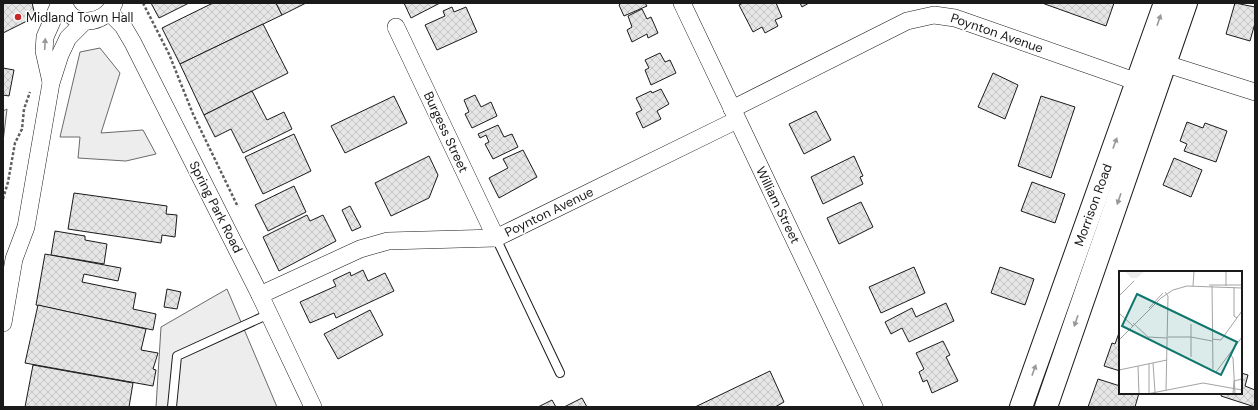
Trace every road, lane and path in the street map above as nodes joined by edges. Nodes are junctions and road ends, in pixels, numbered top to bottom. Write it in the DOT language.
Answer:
graph roads {
  1 [pos="60,3"];
  2 [pos="64,3"];
  3 [pos="143,3"];
  4 [pos="682,3"];
  5 [pos="1165,3"];
  6 [pos="1186,3"];
  7 [pos="111,8"];
  8 [pos="85,21"];
  9 [pos="396,27"];
  10 [pos="1156,60"];
  11 [pos="51,83"];
  12 [pos="1147,85"];
  13 [pos="31,87"];
  14 [pos="1255,92"];
  15 [pos="735,115"];
  16 [pos="3,199"];
  17 [pos="239,209"];
  18 [pos="496,238"];
  19 [pos="8,258"];
  20 [pos="260,295"];
  21 [pos="268,314"];
  22 [pos="3,323"];
  23 [pos="560,373"];
  24 [pos="172,407"];
  25 [pos="313,407"];
  26 [pos="874,407"];
  27 [pos="1021,407"];
  28 [pos="1046,407"];
  11 -- 1 [label="street, one-way"];
  2 -- 8 [label="street"];
  3 -- 17 [label="path"];
  4 -- 15 [label="street, William Street"];
  10 -- 5 [label="main road, Morrison Road, one-way"];
  6 -- 10 [label="main road, Morrison Road"];
  7 -- 8 [label="street"];
  7 -- 20 [label="street, Spring Park Road"];
  8 -- 11 [label="street"];
  9 -- 18 [label="street, Burgess Street"];
  10 -- 12 [label="main road, Morrison Road"];
  10 -- 14 [label="street"];
  11 -- 19 [label="street"];
  12 -- 15 [label="street, Poynton Avenue"];
  27 -- 12 [label="main road, Morrison Road, one-way"];
  12 -- 28 [label="main road, Morrison Road, one-way"];
  13 -- 16 [label="path"];
  15 -- 18 [label="street, Poynton Avenue"];
  15 -- 26 [label="street, William Street"];
  18 -- 20 [label="street, Poynton Avenue"];
  18 -- 23 [label="lane"];
  19 -- 22 [label="street"];
  20 -- 21 [label="street, Spring Park Road"];
  21 -- 24 [label="lane"];
  21 -- 25 [label="street, Spring Park Road"];
}
